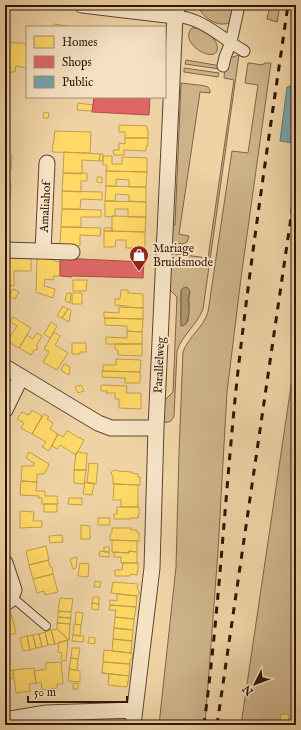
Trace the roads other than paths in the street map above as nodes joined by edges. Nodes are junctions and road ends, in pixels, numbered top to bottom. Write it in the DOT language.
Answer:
graph roads {
  1 [pos="82,5"];
  2 [pos="236,5"];
  3 [pos="177,10"];
  4 [pos="231,42"];
  5 [pos="244,50"];
  6 [pos="223,66"];
  7 [pos="47,163"];
  8 [pos="5,250"];
  9 [pos="43,251"];
  10 [pos="72,252"];
  11 [pos="5,367"];
  12 [pos="21,377"];
  13 [pos="5,410"];
  14 [pos="156,428"];
  15 [pos="5,563"];
  16 [pos="8,600"];
  17 [pos="46,626"];
  18 [pos="135,710"];
  19 [pos="5,720"];
  20 [pos="133,725"];
  1 -- 3 [label="street"];
  2 -- 4 [label="street"];
  3 -- 4 [label="street"];
  3 -- 14 [label="street, Parallelweg"];
  4 -- 5 [label="street"];
  4 -- 6 [label="street"];
  7 -- 9 [label="street, Amaliahof"];
  8 -- 9 [label="street"];
  9 -- 10 [label="street"];
  11 -- 12 [label="street"];
  12 -- 13 [label="street"];
  12 -- 14 [label="street"];
  14 -- 18 [label="street, Parallelweg"];
  15 -- 16 [label="street"];
  16 -- 17 [label="lane"];
  18 -- 19 [label="street"];
  18 -- 20 [label="street, Parallelweg"];
}
